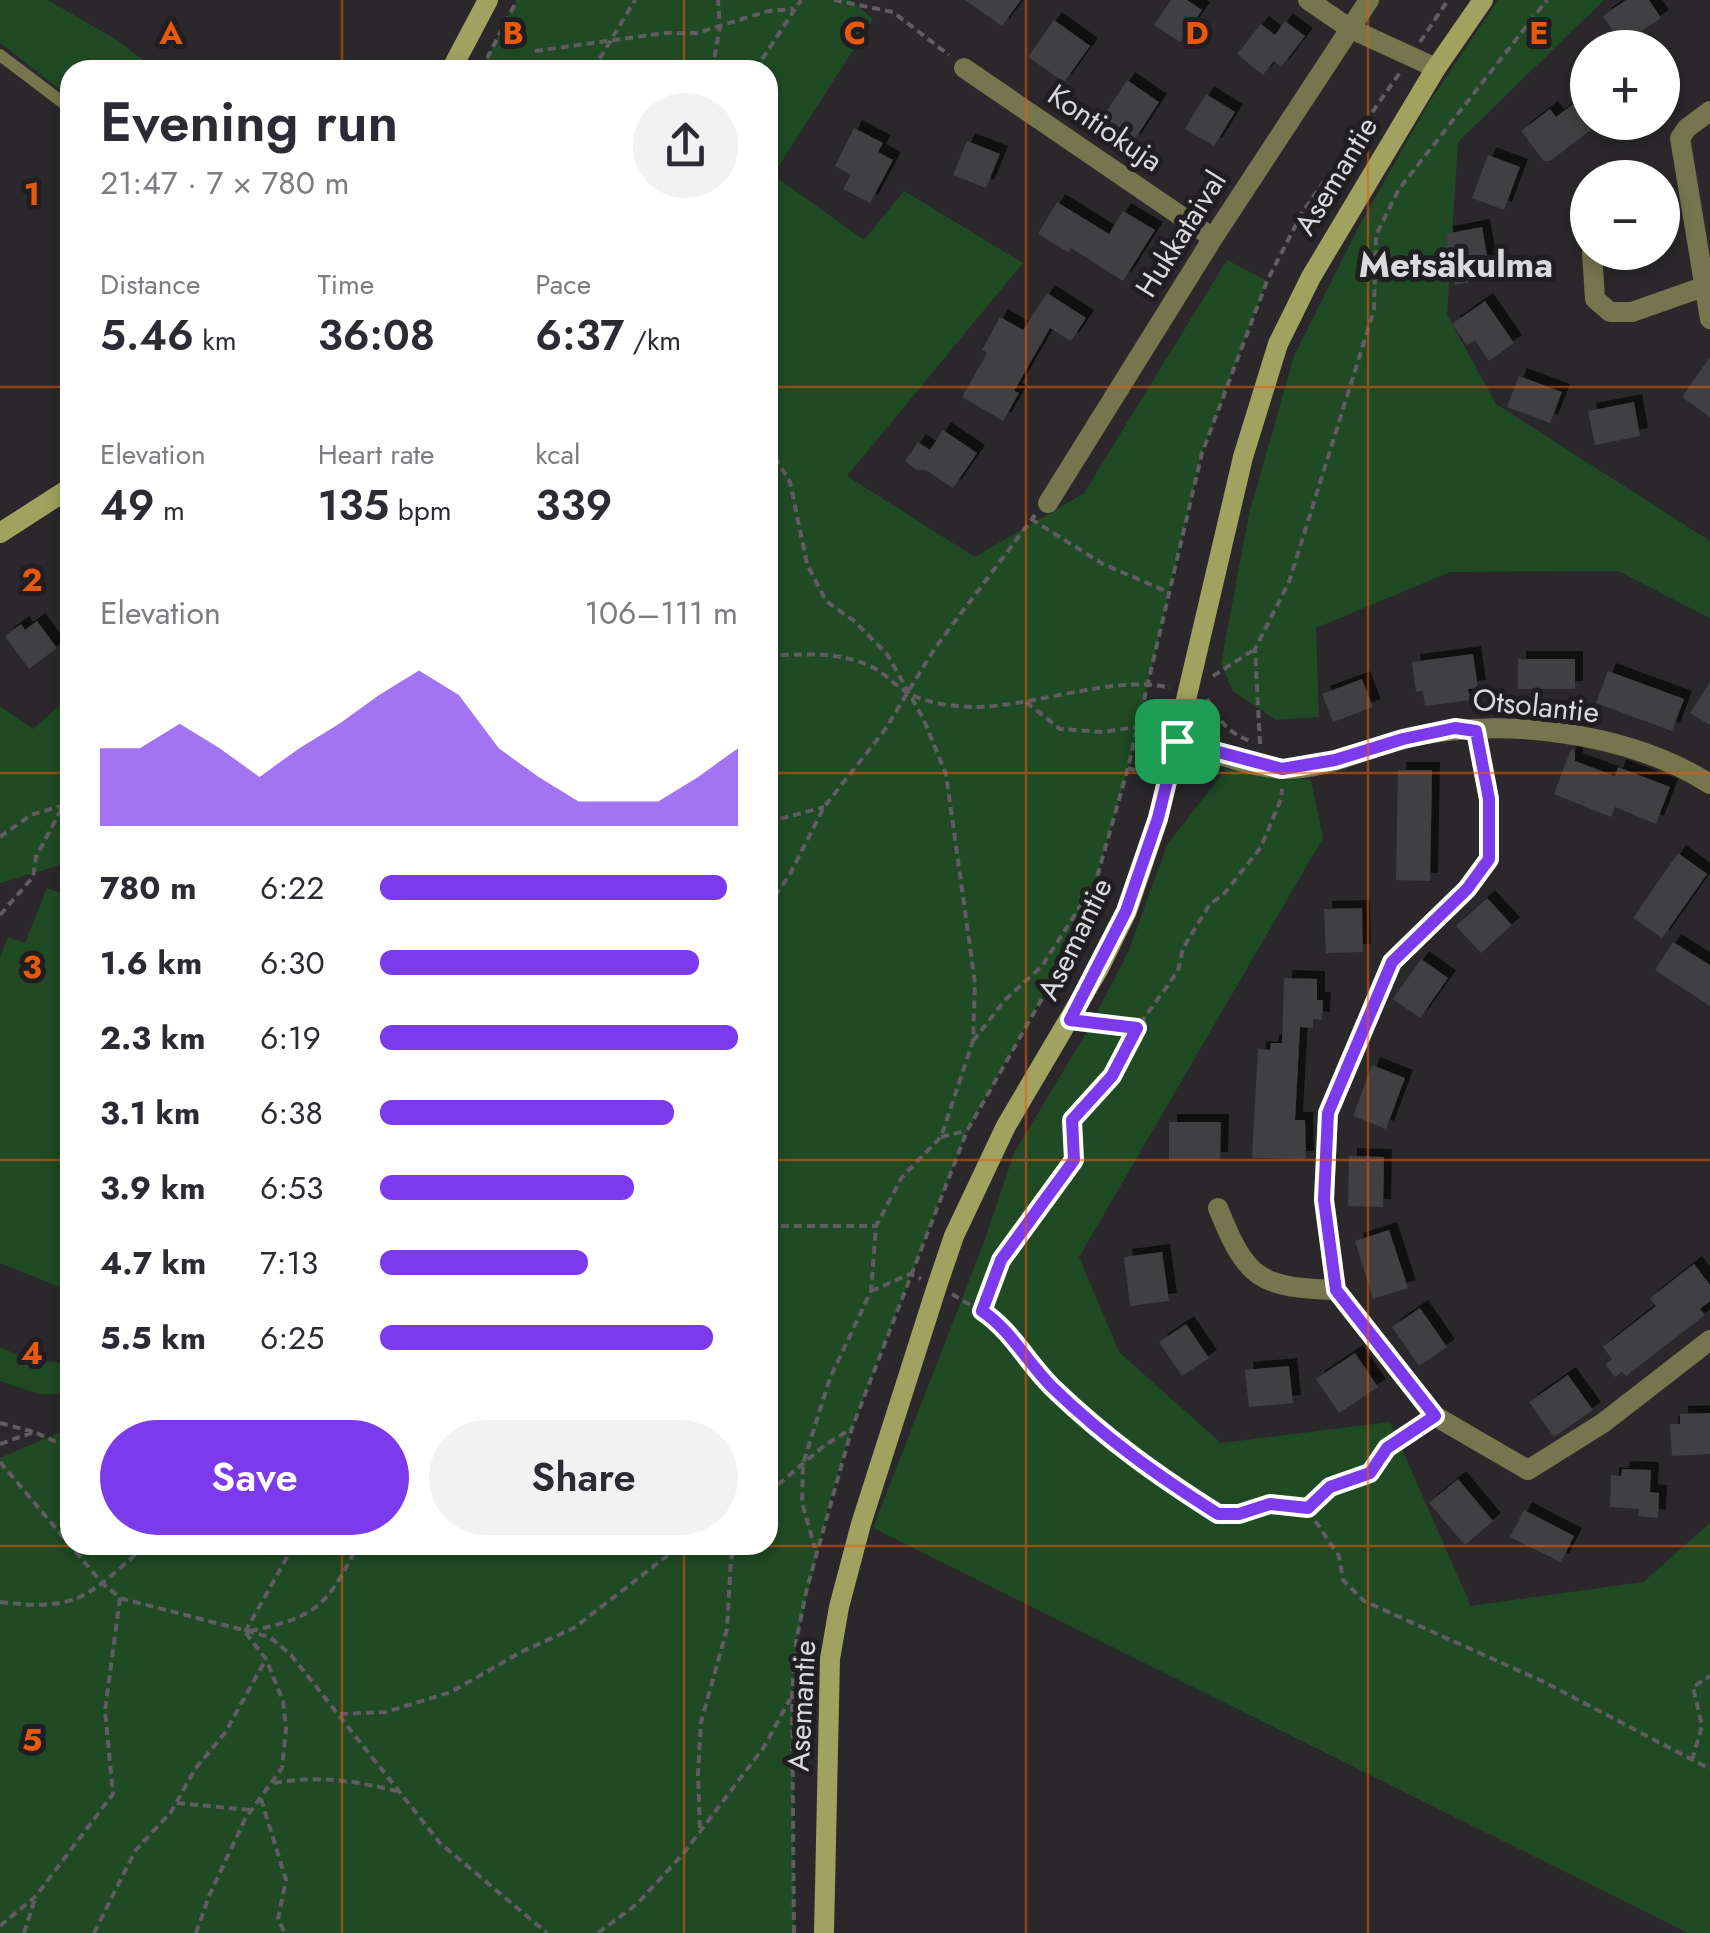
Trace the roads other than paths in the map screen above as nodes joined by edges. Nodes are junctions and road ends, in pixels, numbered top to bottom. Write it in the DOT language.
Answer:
graph roads {
  1 [pos="488,0"];
  2 [pos="1308,0"];
  3 [pos="1369,0"];
  4 [pos="1482,0"];
  5 [pos="1350,28"];
  6 [pos="0,55"];
  7 [pos="456,60"];
  8 [pos="964,68"];
  9 [pos="1436,68"];
  10 [pos="60,100"];
  11 [pos="1710,111"];
  12 [pos="1214,238"];
  13 [pos="1593,270"];
  14 [pos="1703,287"];
  15 [pos="1710,319"];
  16 [pos="60,494"];
  17 [pos="1048,503"];
  18 [pos="0,533"];
  19 [pos="1476,731"];
  20 [pos="1177,741"];
  21 [pos="1708,779"];
  22 [pos="1218,1208"];
  23 [pos="1336,1290"];
  24 [pos="1710,1340"];
  25 [pos="824,1933"];
  1 -- 7 [label="main road"];
  2 -- 5 [label="street"];
  3 -- 5 [label="street, Hukkataival"];
  4 -- 9 [label="main road, Asemantie"];
  5 -- 9 [label="street"];
  5 -- 12 [label="street, Hukkataival"];
  6 -- 10 [label="lane"];
  8 -- 12 [label="street, Kontiokuja"];
  9 -- 20 [label="main road, Asemantie"];
  11 -- 14 [label="street"];
  12 -- 17 [label="street, Hukkataival"];
  13 -- 14 [label="street"];
  14 -- 15 [label="street"];
  16 -- 18 [label="main road"];
  19 -- 20 [label="street, Otsolantie"];
  19 -- 21 [label="street, Otsolantie"];
  19 -- 23 [label="street"];
  20 -- 25 [label="main road, Asemantie"];
  22 -- 23 [label="street"];
  23 -- 24 [label="street"];
}
